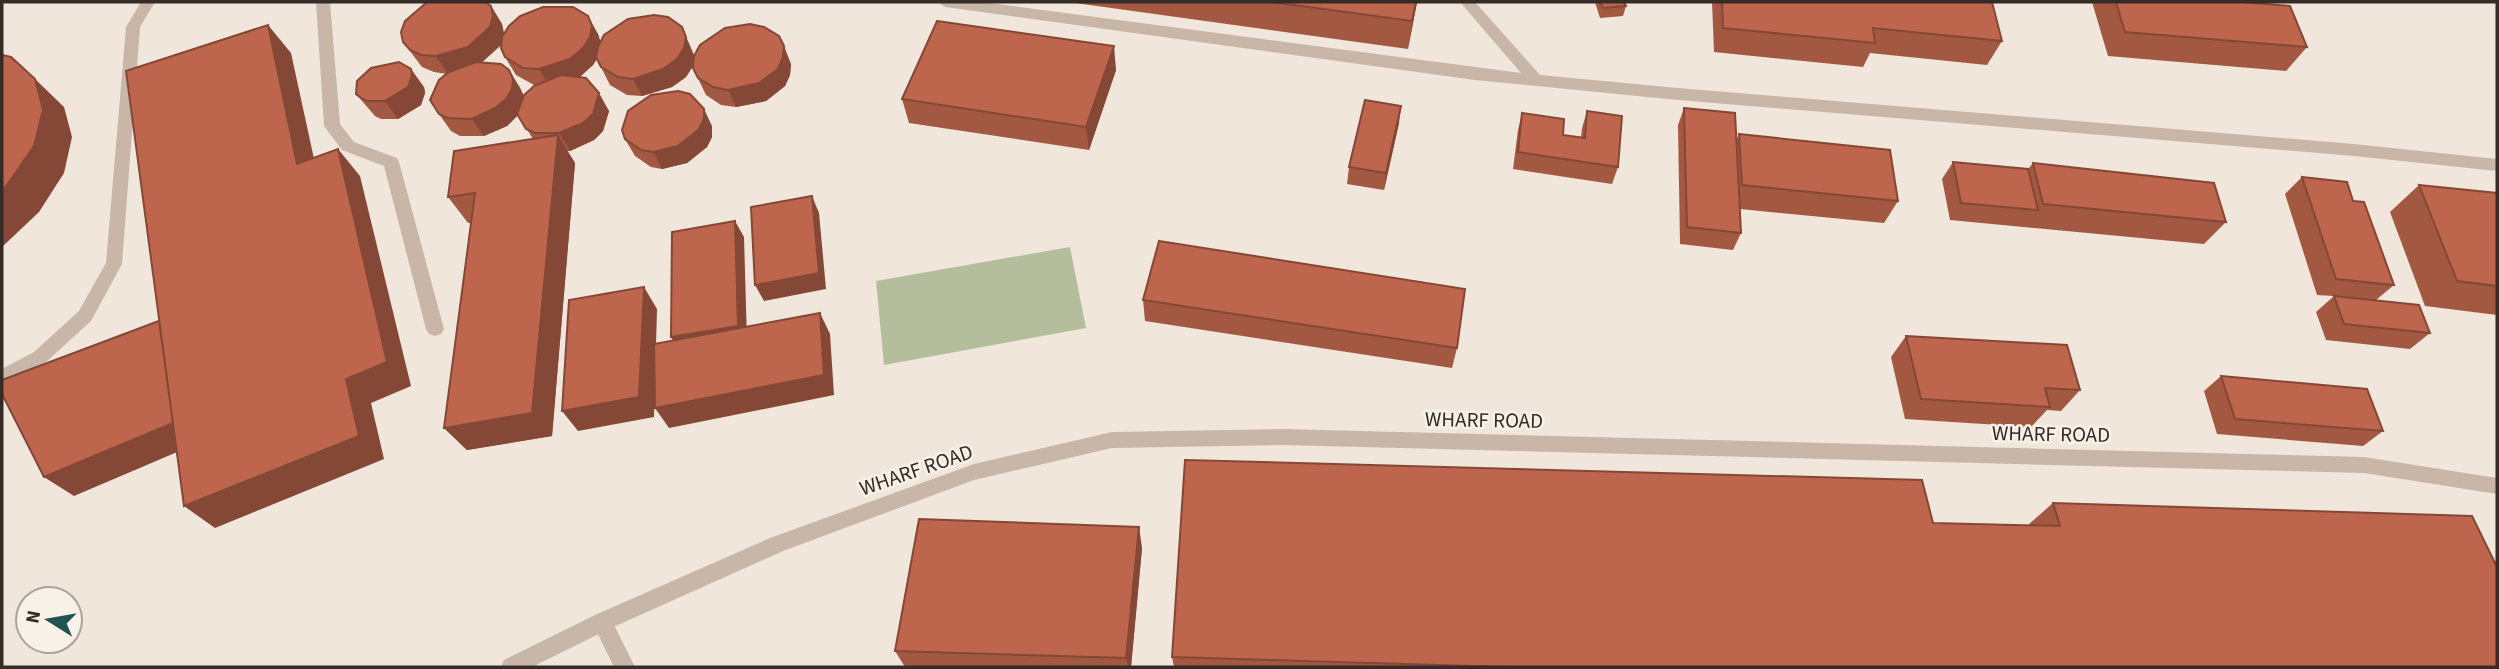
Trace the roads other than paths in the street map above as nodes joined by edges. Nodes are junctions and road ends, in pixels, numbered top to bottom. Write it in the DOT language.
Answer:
graph roads {
  1 [pos="148,2"];
  2 [pos="323,2"];
  3 [pos="945,2"];
  4 [pos="1467,2"];
  5 [pos="1536,80"];
  6 [pos="2497,165"];
  7 [pos="435,329"];
  8 [pos="2,378"];
  9 [pos="2497,486"];
  10 [pos="602,622"];
  11 [pos="511,667"];
  12 [pos="625,667"];
  1 -- 8 [label="street"];
  2 -- 7 [label="street"];
  3 -- 5 [label="street"];
  4 -- 5 [label="street"];
  5 -- 6 [label="street"];
  9 -- 10 [label="street, WHARF ROAD"];
  10 -- 11 [label="street, WHARF ROAD"];
  10 -- 12 [label="street"];
}
